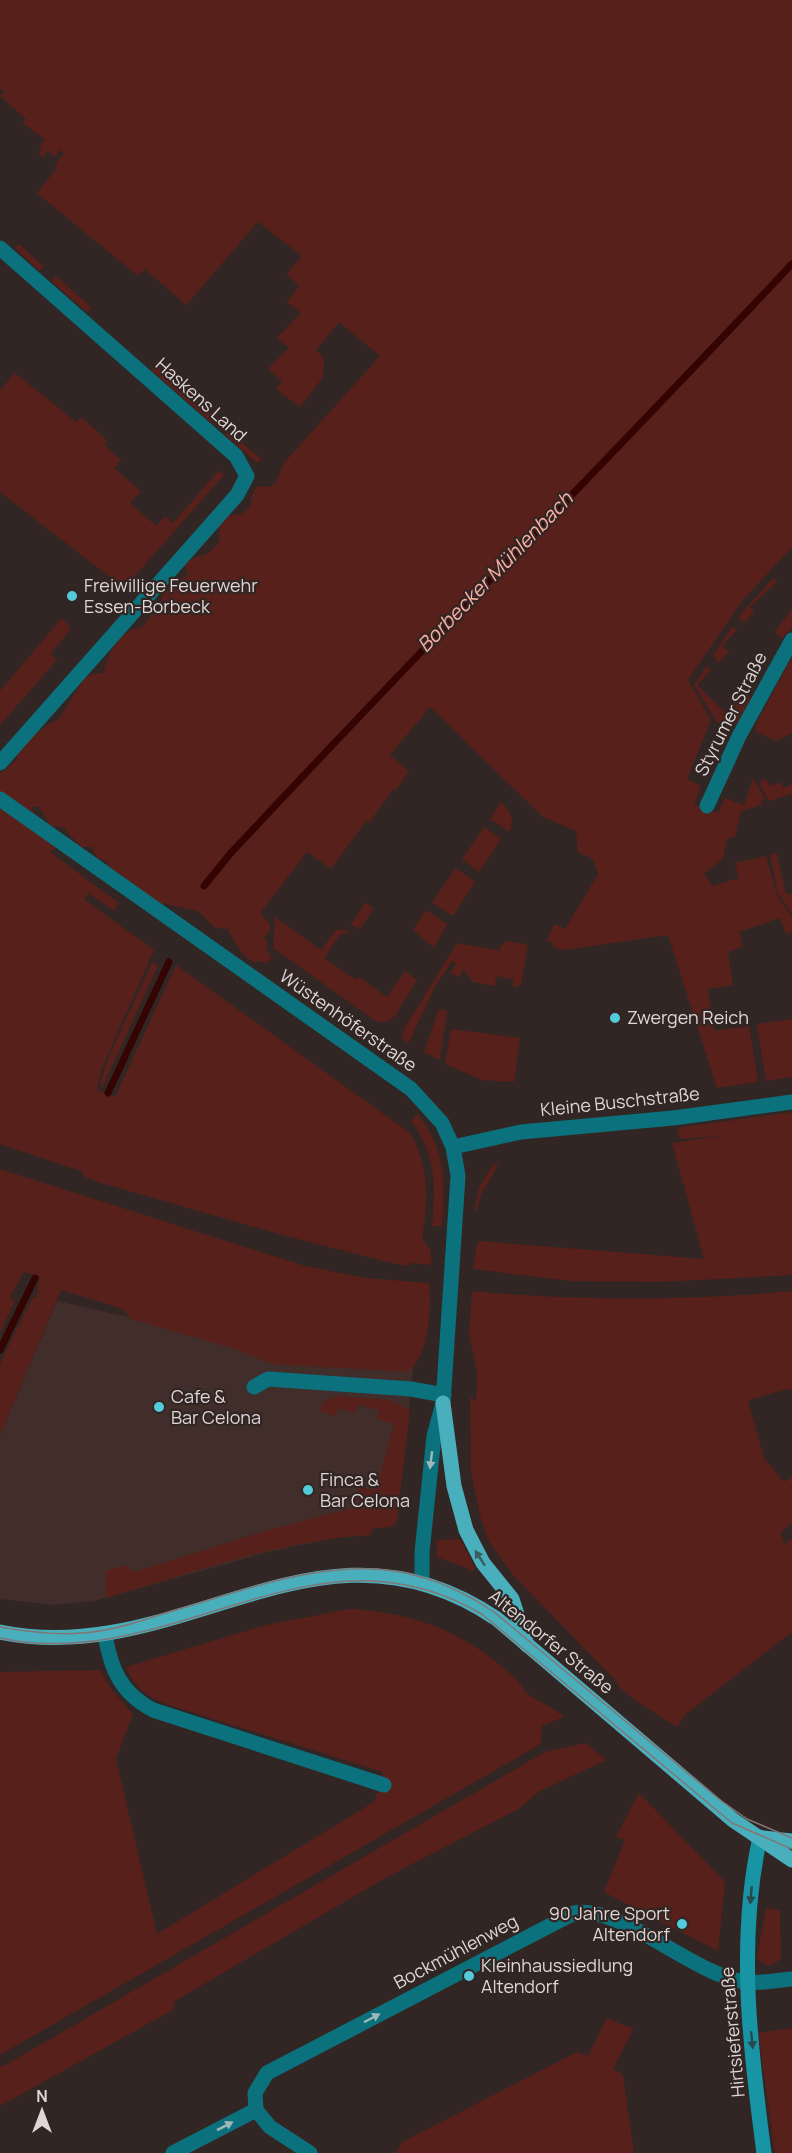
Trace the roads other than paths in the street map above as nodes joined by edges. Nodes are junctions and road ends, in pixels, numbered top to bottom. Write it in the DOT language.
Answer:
graph roads {
  1 [pos="0,248"];
  2 [pos="792,640"];
  3 [pos="0,763"];
  4 [pos="0,799"];
  5 [pos="707,806"];
  6 [pos="792,1102"];
  7 [pos="453,1148"];
  8 [pos="254,1387"];
  9 [pos="444,1399"];
  10 [pos="422,1581"];
  11 [pos="0,1632"];
  12 [pos="105,1635"];
  13 [pos="527,1645"];
  14 [pos="384,1785"];
  15 [pos="760,1837"];
  16 [pos="792,1841"];
  17 [pos="792,1860"];
  18 [pos="792,1979"];
  19 [pos="746,1982"];
  20 [pos="256,2110"];
  21 [pos="173,2153"];
  22 [pos="310,2153"];
  23 [pos="764,2153"];
  1 -- 3 [label="street, Haskens Land"];
  2 -- 5 [label="street, Styrumer Straße"];
  4 -- 7 [label="street, Wüstenhöferstraße"];
  6 -- 7 [label="street, Kleine Buschstraße"];
  7 -- 9 [label="street, Wüstenhöferstraße"];
  8 -- 9 [label="street"];
  9 -- 10 [label="street, Wüstenhöferstraße, one-way"];
  13 -- 9 [label="main road, one-way"];
  10 -- 12 [label="main road, Altendorfer Straße"];
  10 -- 13 [label="main road, Altendorfer Straße"];
  11 -- 12 [label="main road, Altendorfer Straße"];
  12 -- 14 [label="street"];
  13 -- 15 [label="main road, Altendorfer Straße"];
  15 -- 16 [label="main road, Altendorfer Straße"];
  15 -- 17 [label="main road, Altendorfer Straße"];
  15 -- 19 [label="main road, Hirtsieferstraße, one-way"];
  18 -- 19 [label="street, Bockmühlenweg"];
  20 -- 19 [label="street, Bockmühlenweg, one-way"];
  19 -- 23 [label="main road, Hirtsieferstraße, one-way"];
  21 -- 20 [label="street, one-way"];
  20 -- 22 [label="street"];
}
